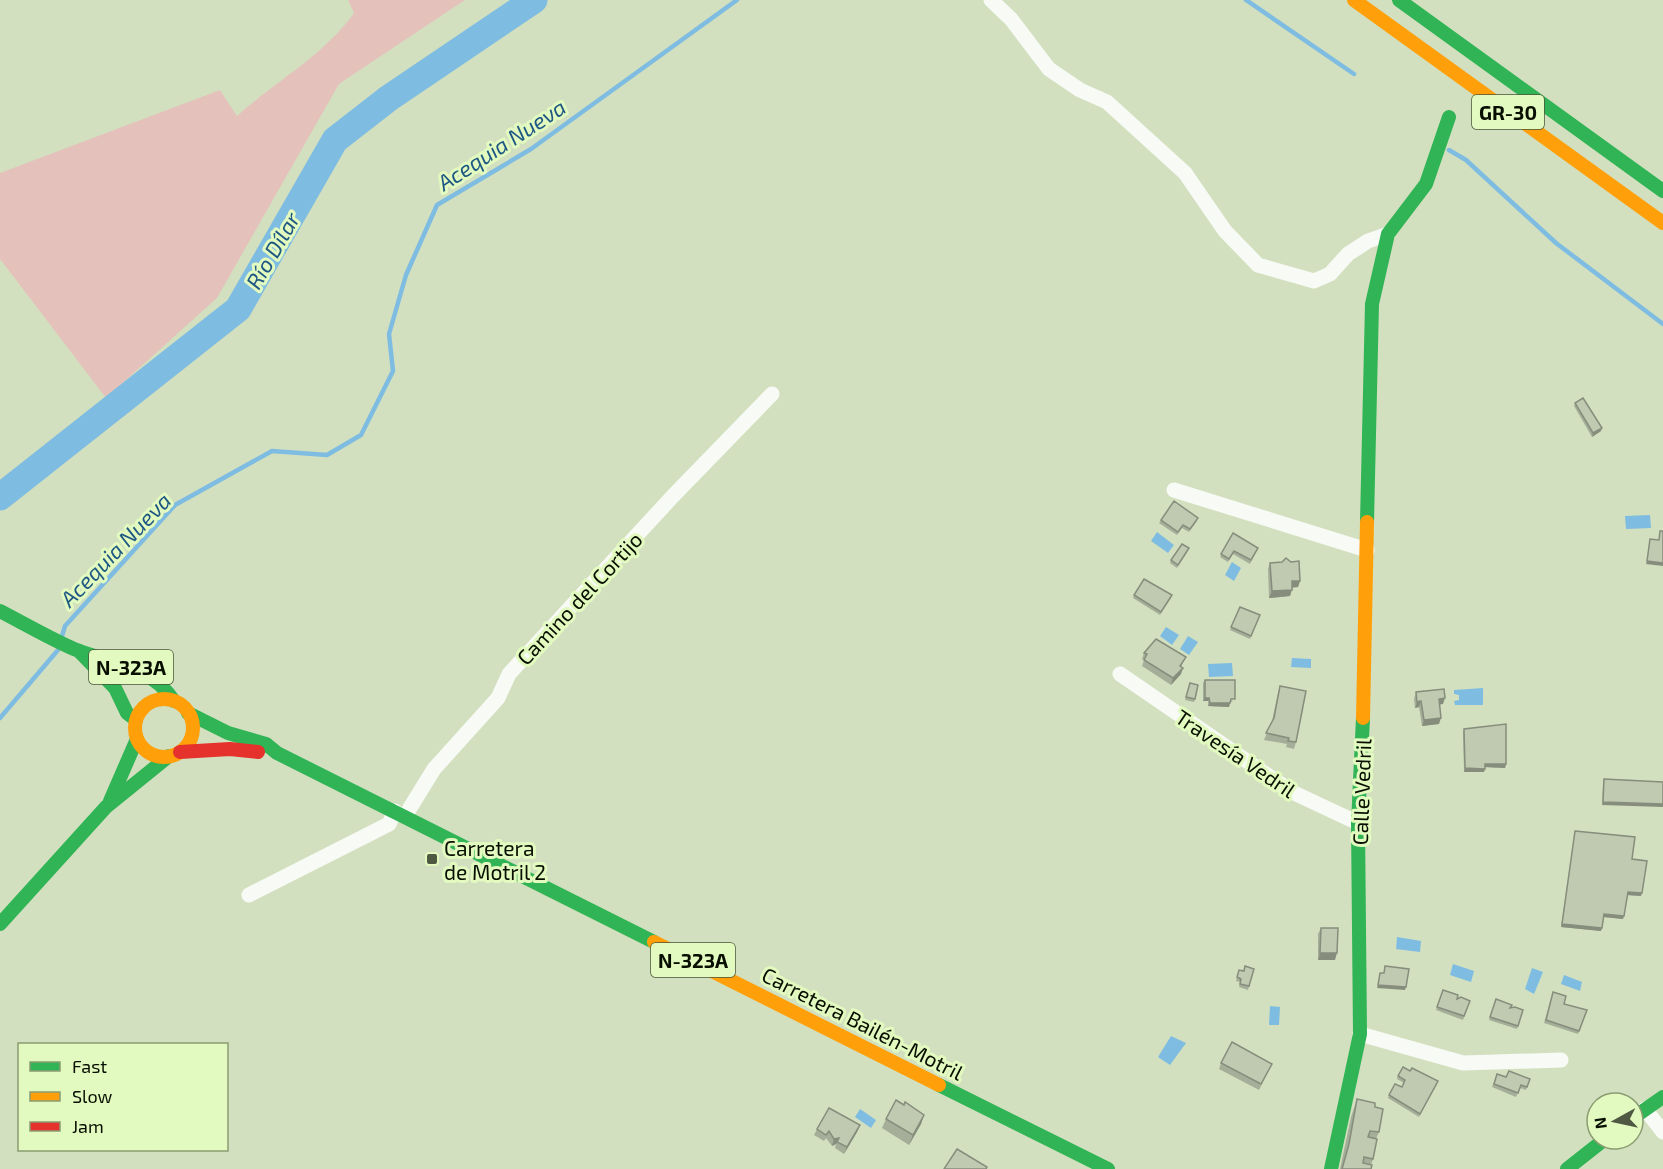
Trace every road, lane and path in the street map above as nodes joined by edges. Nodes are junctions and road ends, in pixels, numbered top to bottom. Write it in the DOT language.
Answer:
graph roads {
  1 [pos="991,0"];
  2 [pos="1354,0"];
  3 [pos="1399,0"];
  4 [pos="1449,117"];
  5 [pos="1663,191"];
  6 [pos="1663,223"];
  7 [pos="1389,234"];
  8 [pos="772,394"];
  9 [pos="1174,490"];
  10 [pos="1366,550"];
  11 [pos="0,611"];
  12 [pos="74,648"];
  13 [pos="1120,674"];
  14 [pos="174,701"];
  15 [pos="188,713"];
  16 [pos="136,720"];
  17 [pos="137,739"];
  18 [pos="277,753"];
  19 [pos="175,754"];
  20 [pos="106,807"];
  21 [pos="400,814"];
  22 [pos="1358,823"];
  23 [pos="249,895"];
  24 [pos="0,924"];
  25 [pos="1360,1034"];
  26 [pos="1561,1060"];
  27 [pos="1663,1097"];
  28 [pos="1645,1109"];
  29 [pos="1645,1118"];
  30 [pos="1663,1132"];
  31 [pos="1590,1151"];
  32 [pos="1108,1169"];
  33 [pos="1331,1169"];
  34 [pos="1567,1169"];
  1 -- 7 [label="street"];
  2 -- 6 [label="main road, GR-30"];
  3 -- 5 [label="main road, GR-30"];
  4 -- 7 [label="main road, Calle Vedril"];
  7 -- 10 [label="main road, Calle Vedril"];
  8 -- 21 [label="street, Camino del Cortijo"];
  9 -- 10 [label="street"];
  10 -- 22 [label="main road, Calle Vedril"];
  11 -- 12 [label="main road, N-323A"];
  12 -- 14 [label="main road, N-323A"];
  12 -- 16 [label="main road, N-323A"];
  13 -- 22 [label="street, Travesía Vedril"];
  14 -- 15 [label="main road, N-323A"];
  14 -- 16 [label="main road, N-323A"];
  15 -- 18 [label="main road, Carretera Bailén-Motril / N-323A"];
  15 -- 19 [label="main road"];
  16 -- 17 [label="main road"];
  17 -- 19 [label="main road, N-323A"];
  17 -- 20 [label="main road"];
  18 -- 19 [label="main road, Carretera Bailén-Motril / N-323A"];
  18 -- 21 [label="main road, Carretera Bailén-Motril / N-323A"];
  19 -- 20 [label="main road"];
  20 -- 24 [label="main road"];
  21 -- 23 [label="street, Camino del Cortijo"];
  21 -- 32 [label="main road, Carretera Bailén-Motril / N-323A"];
  22 -- 25 [label="main road, Calle Vedril"];
  25 -- 26 [label="street"];
  25 -- 33 [label="main road, Calle Vedril"];
  27 -- 28 [label="main road"];
  29 -- 30 [label="street"];
  31 -- 34 [label="main road"];
}
